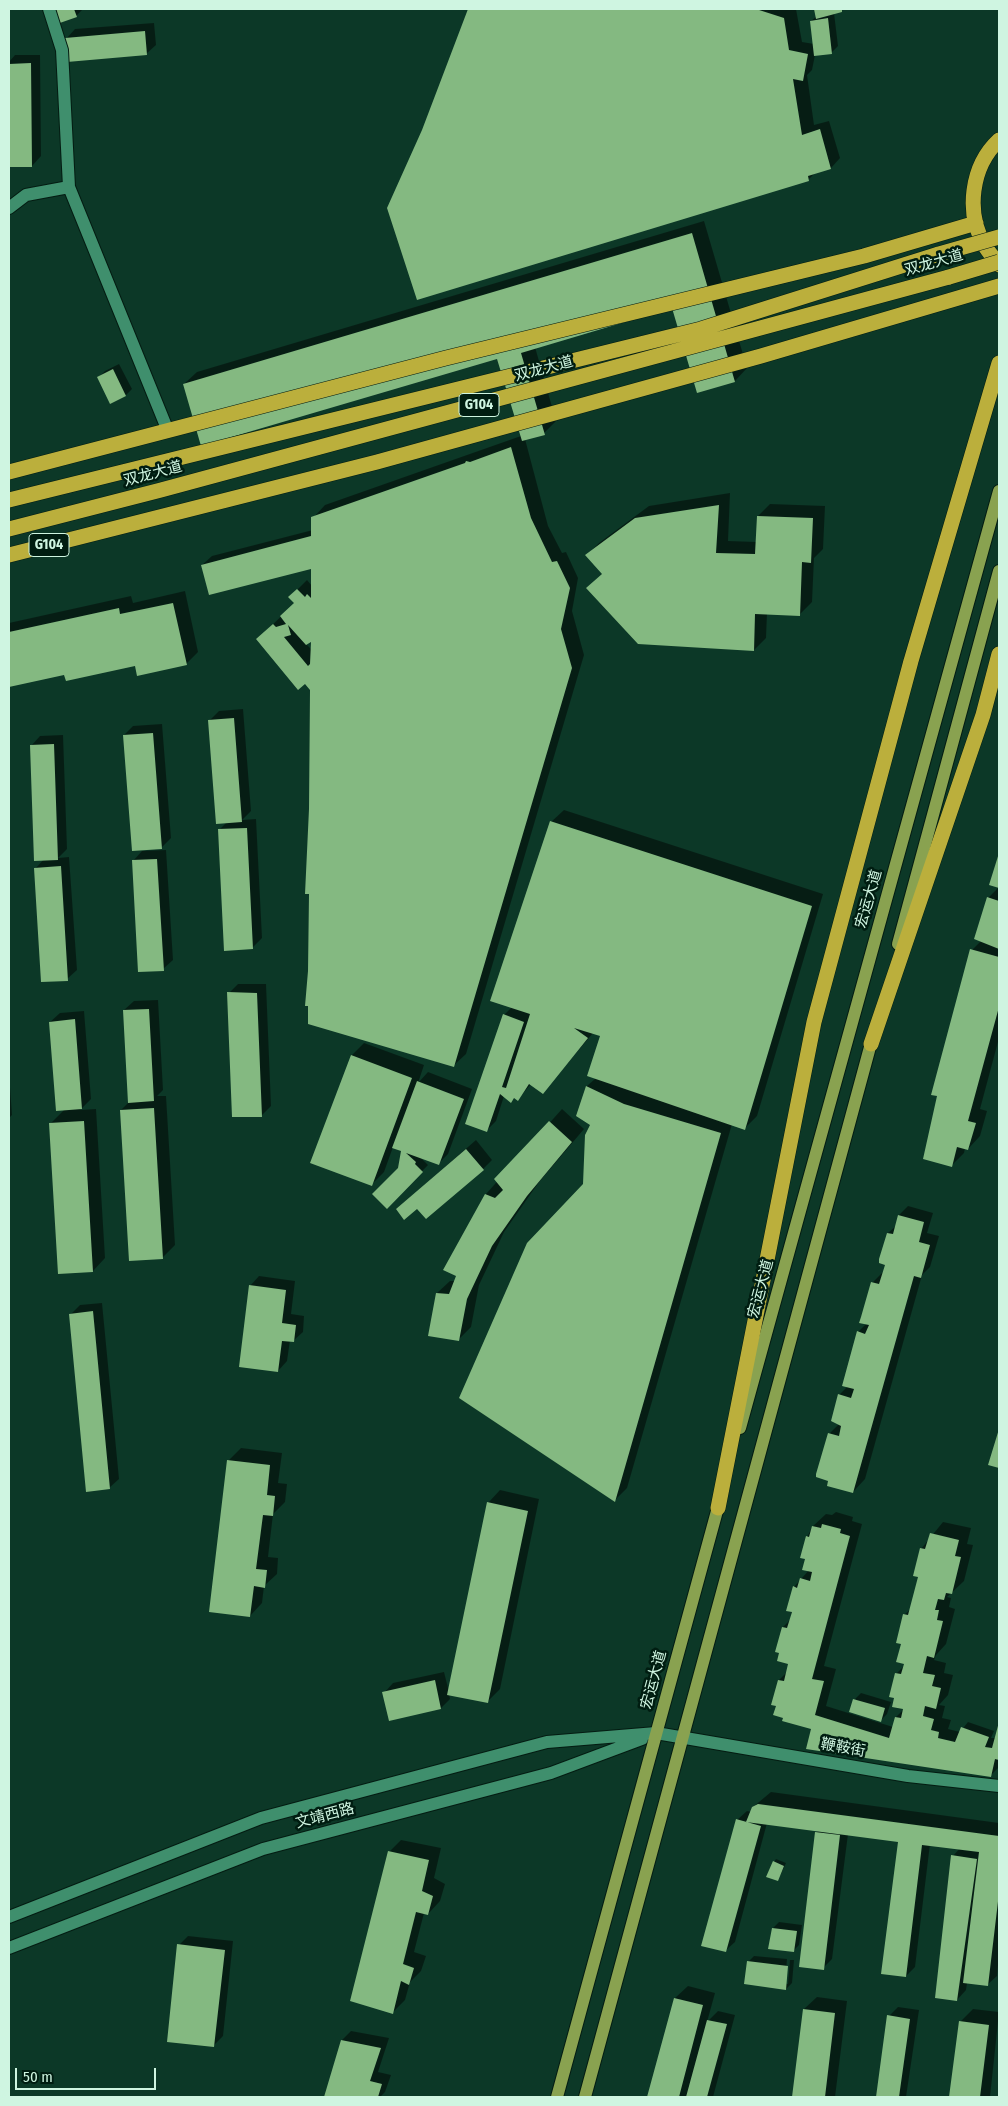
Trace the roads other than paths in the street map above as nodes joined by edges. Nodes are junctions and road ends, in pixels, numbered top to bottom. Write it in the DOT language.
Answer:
graph roads {
  1 [pos="49,9"];
  2 [pos="999,140"];
  3 [pos="69,187"];
  4 [pos="9,208"];
  5 [pos="976,223"];
  6 [pos="999,236"];
  7 [pos="999,263"];
  8 [pos="999,286"];
  9 [pos="999,363"];
  10 [pos="168,431"];
  11 [pos="9,472"];
  12 [pos="999,491"];
  13 [pos="9,500"];
  14 [pos="9,529"];
  15 [pos="9,554"];
  16 [pos="999,571"];
  17 [pos="999,654"];
  18 [pos="871,1044"];
  19 [pos="718,1508"];
  20 [pos="656,1733"];
  21 [pos="683,1738"];
  22 [pos="999,1786"];
  23 [pos="9,1917"];
  24 [pos="9,1948"];
  25 [pos="557,2097"];
  26 [pos="585,2097"];
  1 -- 3 [label="street"];
  2 -- 5 [label="highway"];
  3 -- 4 [label="street"];
  3 -- 10 [label="street"];
  5 -- 7 [label="highway"];
  5 -- 10 [label="highway, 双龙大道"];
  6 -- 13 [label="highway, 双龙大道 / G104, bridge"];
  7 -- 14 [label="highway, 双龙大道 / G104, bridge"];
  8 -- 15 [label="highway, G104"];
  9 -- 19 [label="highway"];
  10 -- 11 [label="highway, 双龙大道"];
  12 -- 19 [label="main road, 宏运大道"];
  16 -- 18 [label="main road"];
  17 -- 18 [label="highway"];
  18 -- 21 [label="main road"];
  19 -- 20 [label="main road, 宏运大道"];
  20 -- 21 [label="street, 文靖西路"];
  20 -- 23 [label="street, 文靖西路"];
  20 -- 24 [label="street, 文靖西路"];
  20 -- 25 [label="main road, 宏运大道"];
  21 -- 22 [label="street, 鞭鞍街"];
  21 -- 26 [label="main road"];
}
